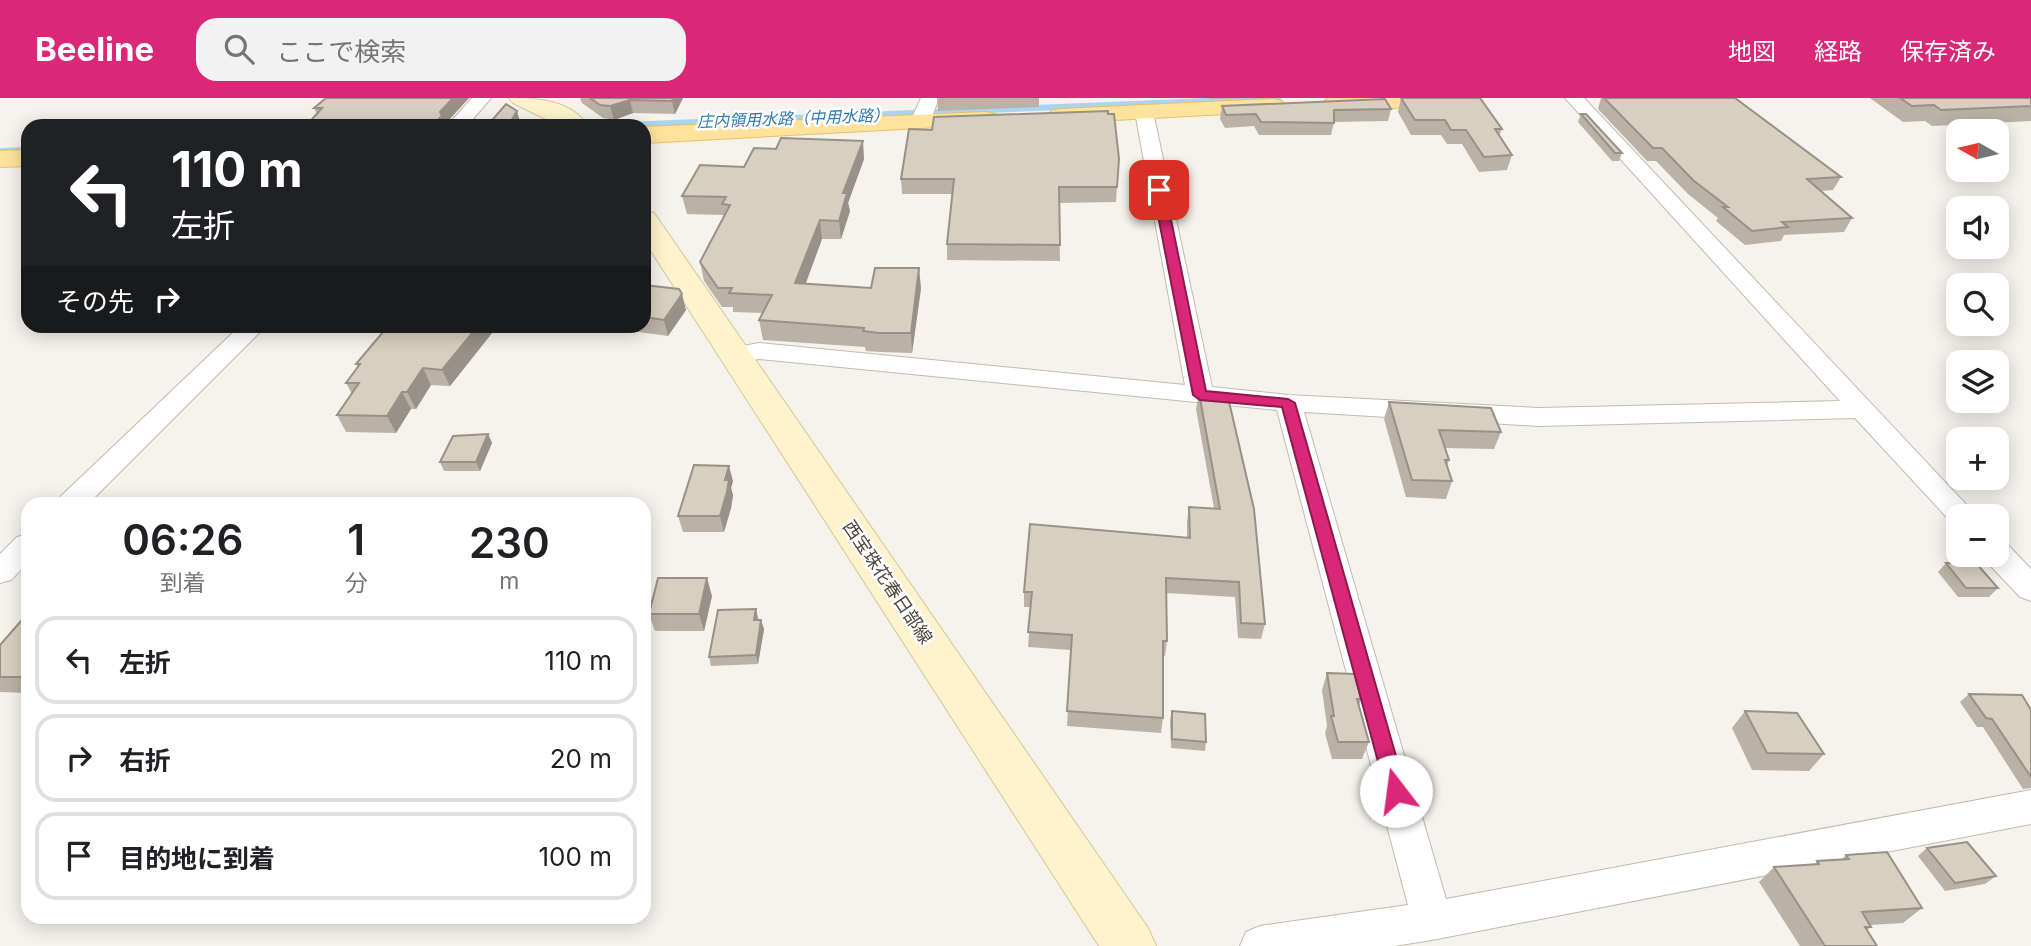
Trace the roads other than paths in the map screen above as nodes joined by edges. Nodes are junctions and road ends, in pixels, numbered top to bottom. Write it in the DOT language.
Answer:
graph roads {
  1 [pos="482,98"];
  2 [pos="521,98"];
  3 [pos="930,98"];
  4 [pos="1453,98"];
  5 [pos="1574,98"];
  6 [pos="1144,112"];
  7 [pos="1041,117"];
  8 [pos="1014,118"];
  9 [pos="463,119"];
  10 [pos="566,119"];
  11 [pos="920,122"];
  12 [pos="651,135"];
  13 [pos="21,158"];
  14 [pos="0,159"];
  15 [pos="651,229"];
  16 [pos="247,333"];
  17 [pos="736,354"];
  18 [pos="1200,395"];
  19 [pos="1288,403"];
  20 [pos="1860,409"];
  21 [pos="77,497"];
  22 [pos="1951,504"];
  23 [pos="21,552"];
  24 [pos="2009,566"];
  25 [pos="0,572"];
  26 [pos="2031,589"];
  27 [pos="2031,807"];
  28 [pos="1432,920"];
  29 [pos="1129,946"];
  30 [pos="1260,946"];
  1 -- 9 [label="street"];
  2 -- 10 [label="main road"];
  3 -- 11 [label="street"];
  4 -- 6 [label="main road"];
  5 -- 20 [label="street"];
  6 -- 7 [label="main road"];
  6 -- 18 [label="street"];
  8 -- 11 [label="main road"];
  11 -- 12 [label="main road"];
  13 -- 14 [label="main road"];
  15 -- 17 [label="main road, 西宝珠花春日部線"];
  16 -- 21 [label="street"];
  17 -- 18 [label="street"];
  17 -- 29 [label="main road, 西宝珠花春日部線"];
  18 -- 19 [label="street"];
  19 -- 20 [label="street"];
  19 -- 28 [label="street"];
  20 -- 22 [label="street"];
  23 -- 25 [label="street"];
  24 -- 26 [label="street"];
  27 -- 28 [label="street"];
  28 -- 30 [label="street"];
}
